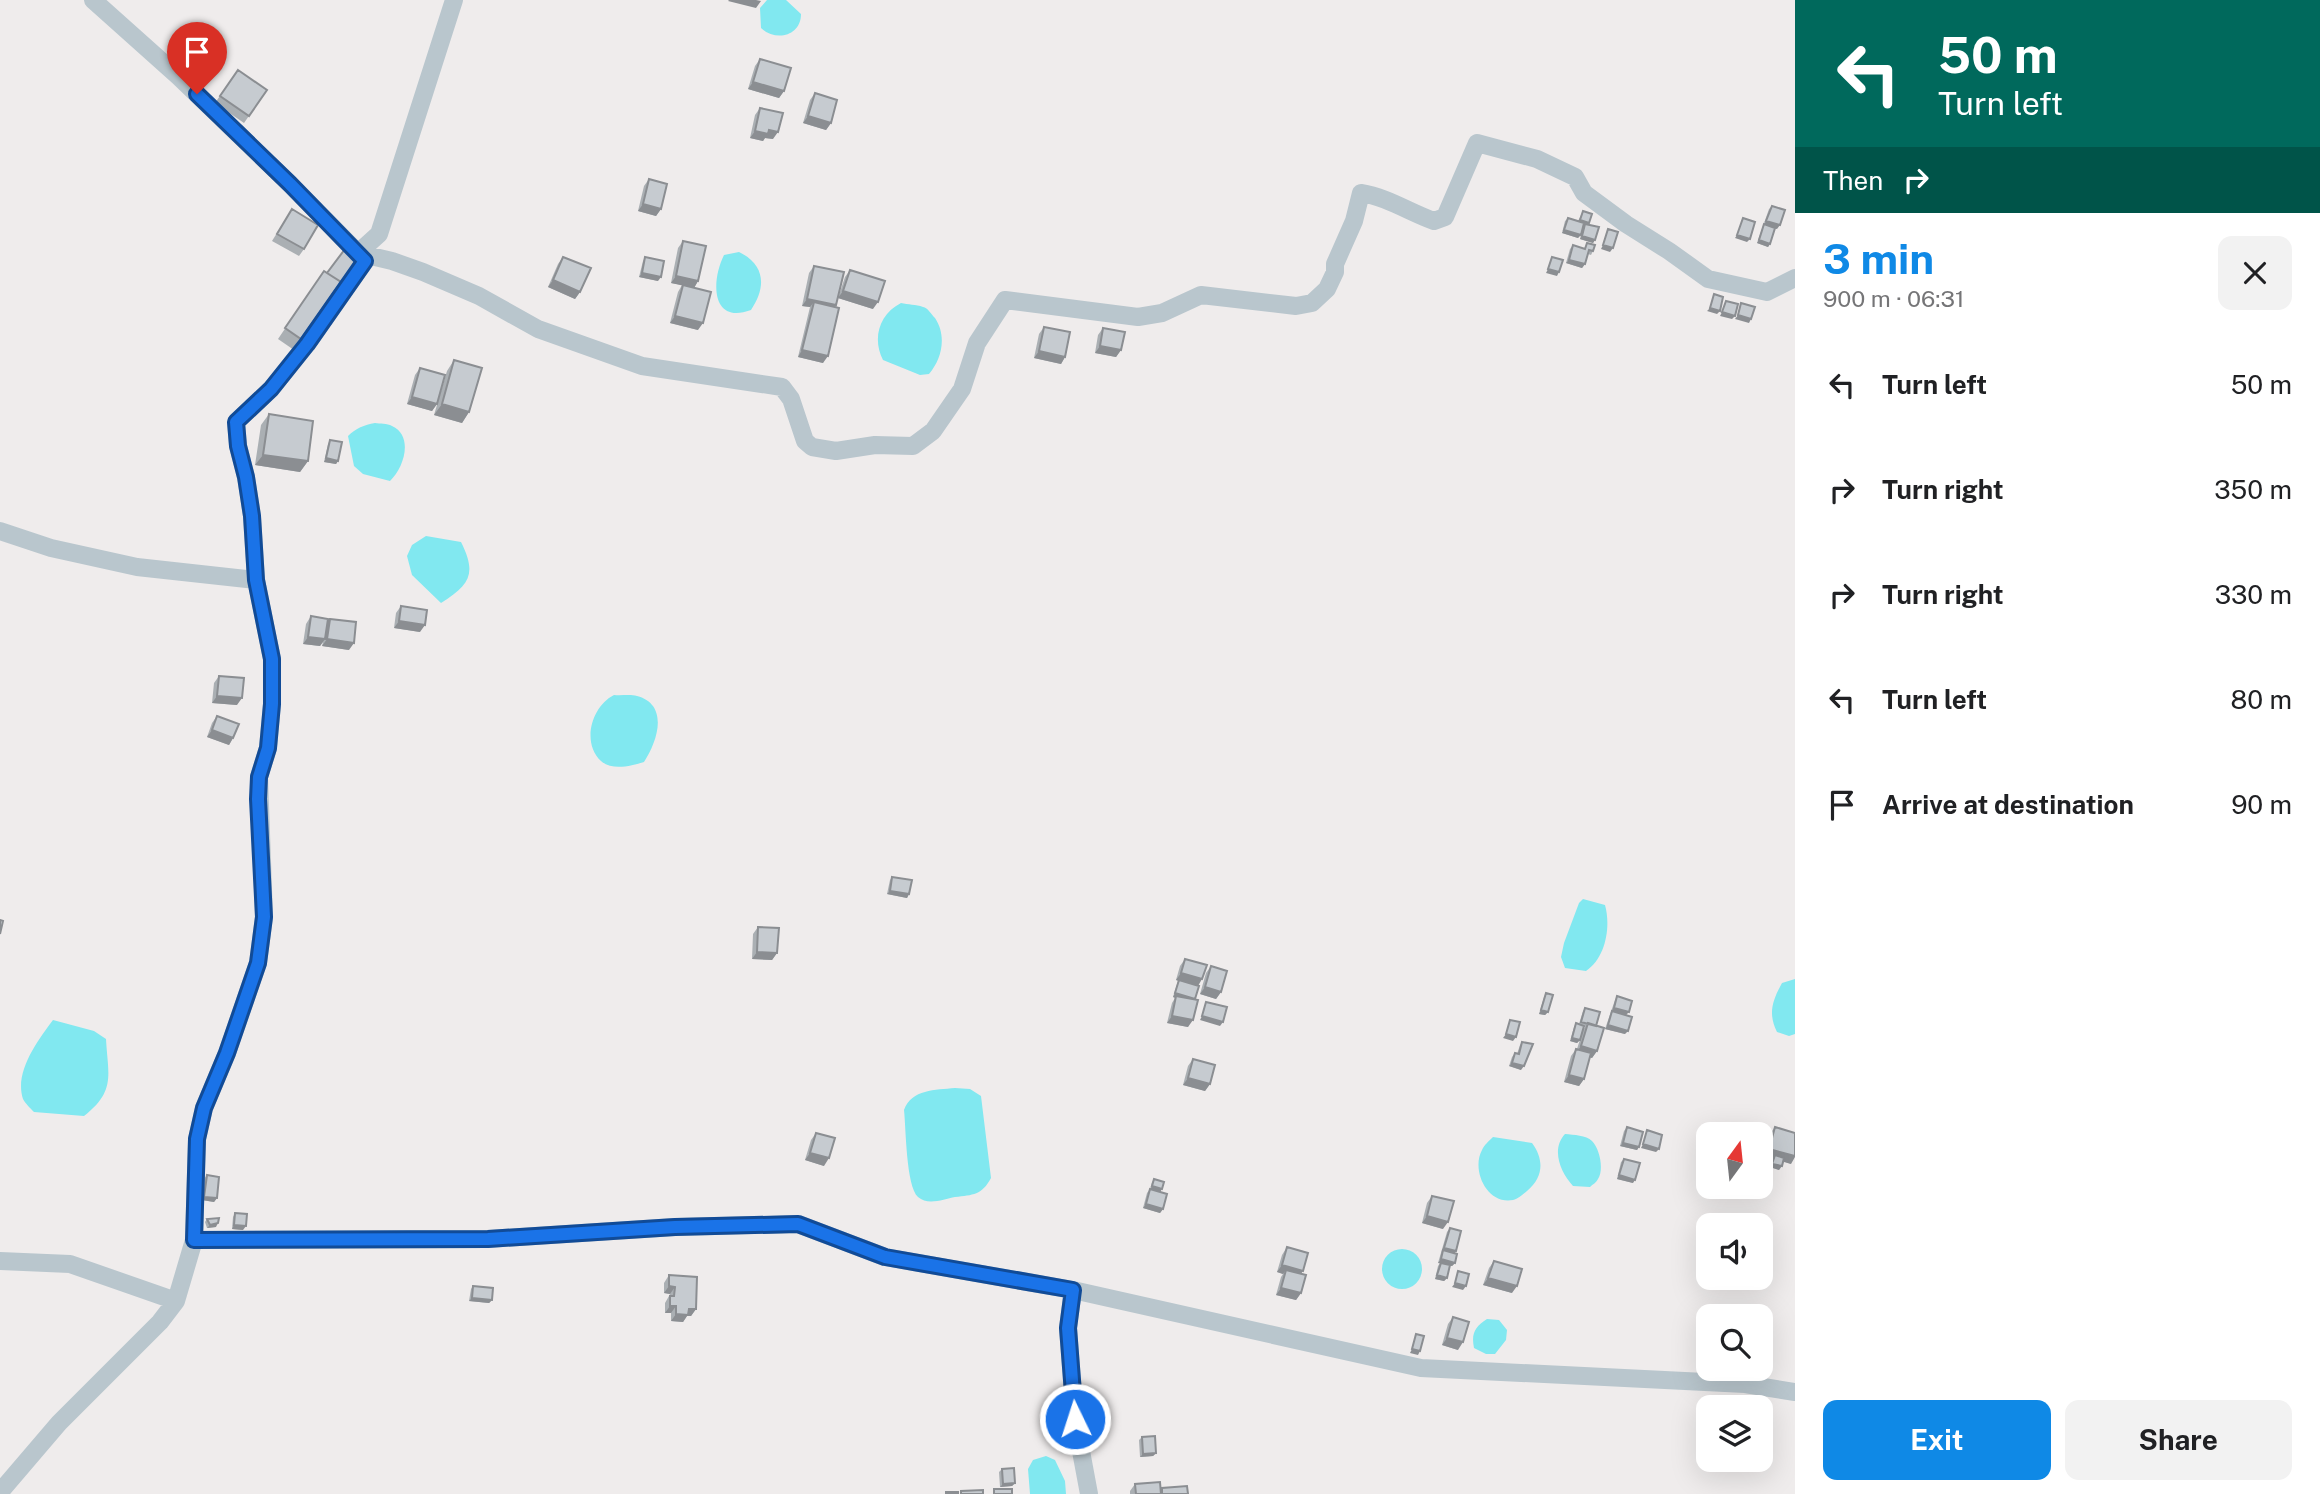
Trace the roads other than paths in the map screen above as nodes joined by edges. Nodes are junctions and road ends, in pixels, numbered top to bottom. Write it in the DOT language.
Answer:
graph roads {
  1 [pos="93,0"];
  2 [pos="454,0"];
  3 [pos="358,253"];
  4 [pos="1795,278"];
  5 [pos="0,531"];
  6 [pos="256,580"];
  7 [pos="194,1240"];
  8 [pos="0,1261"];
  9 [pos="1073,1290"];
  10 [pos="176,1301"];
  11 [pos="1795,1392"];
  12 [pos="0,1492"];
  13 [pos="1089,1494"];
  1 -- 3 [label="street"];
  2 -- 3 [label="street"];
  3 -- 4 [label="street"];
  3 -- 6 [label="street"];
  5 -- 6 [label="street"];
  6 -- 7 [label="street"];
  7 -- 9 [label="street"];
  7 -- 10 [label="street"];
  8 -- 10 [label="street"];
  9 -- 11 [label="street"];
  9 -- 13 [label="street"];
  10 -- 12 [label="street"];
}
